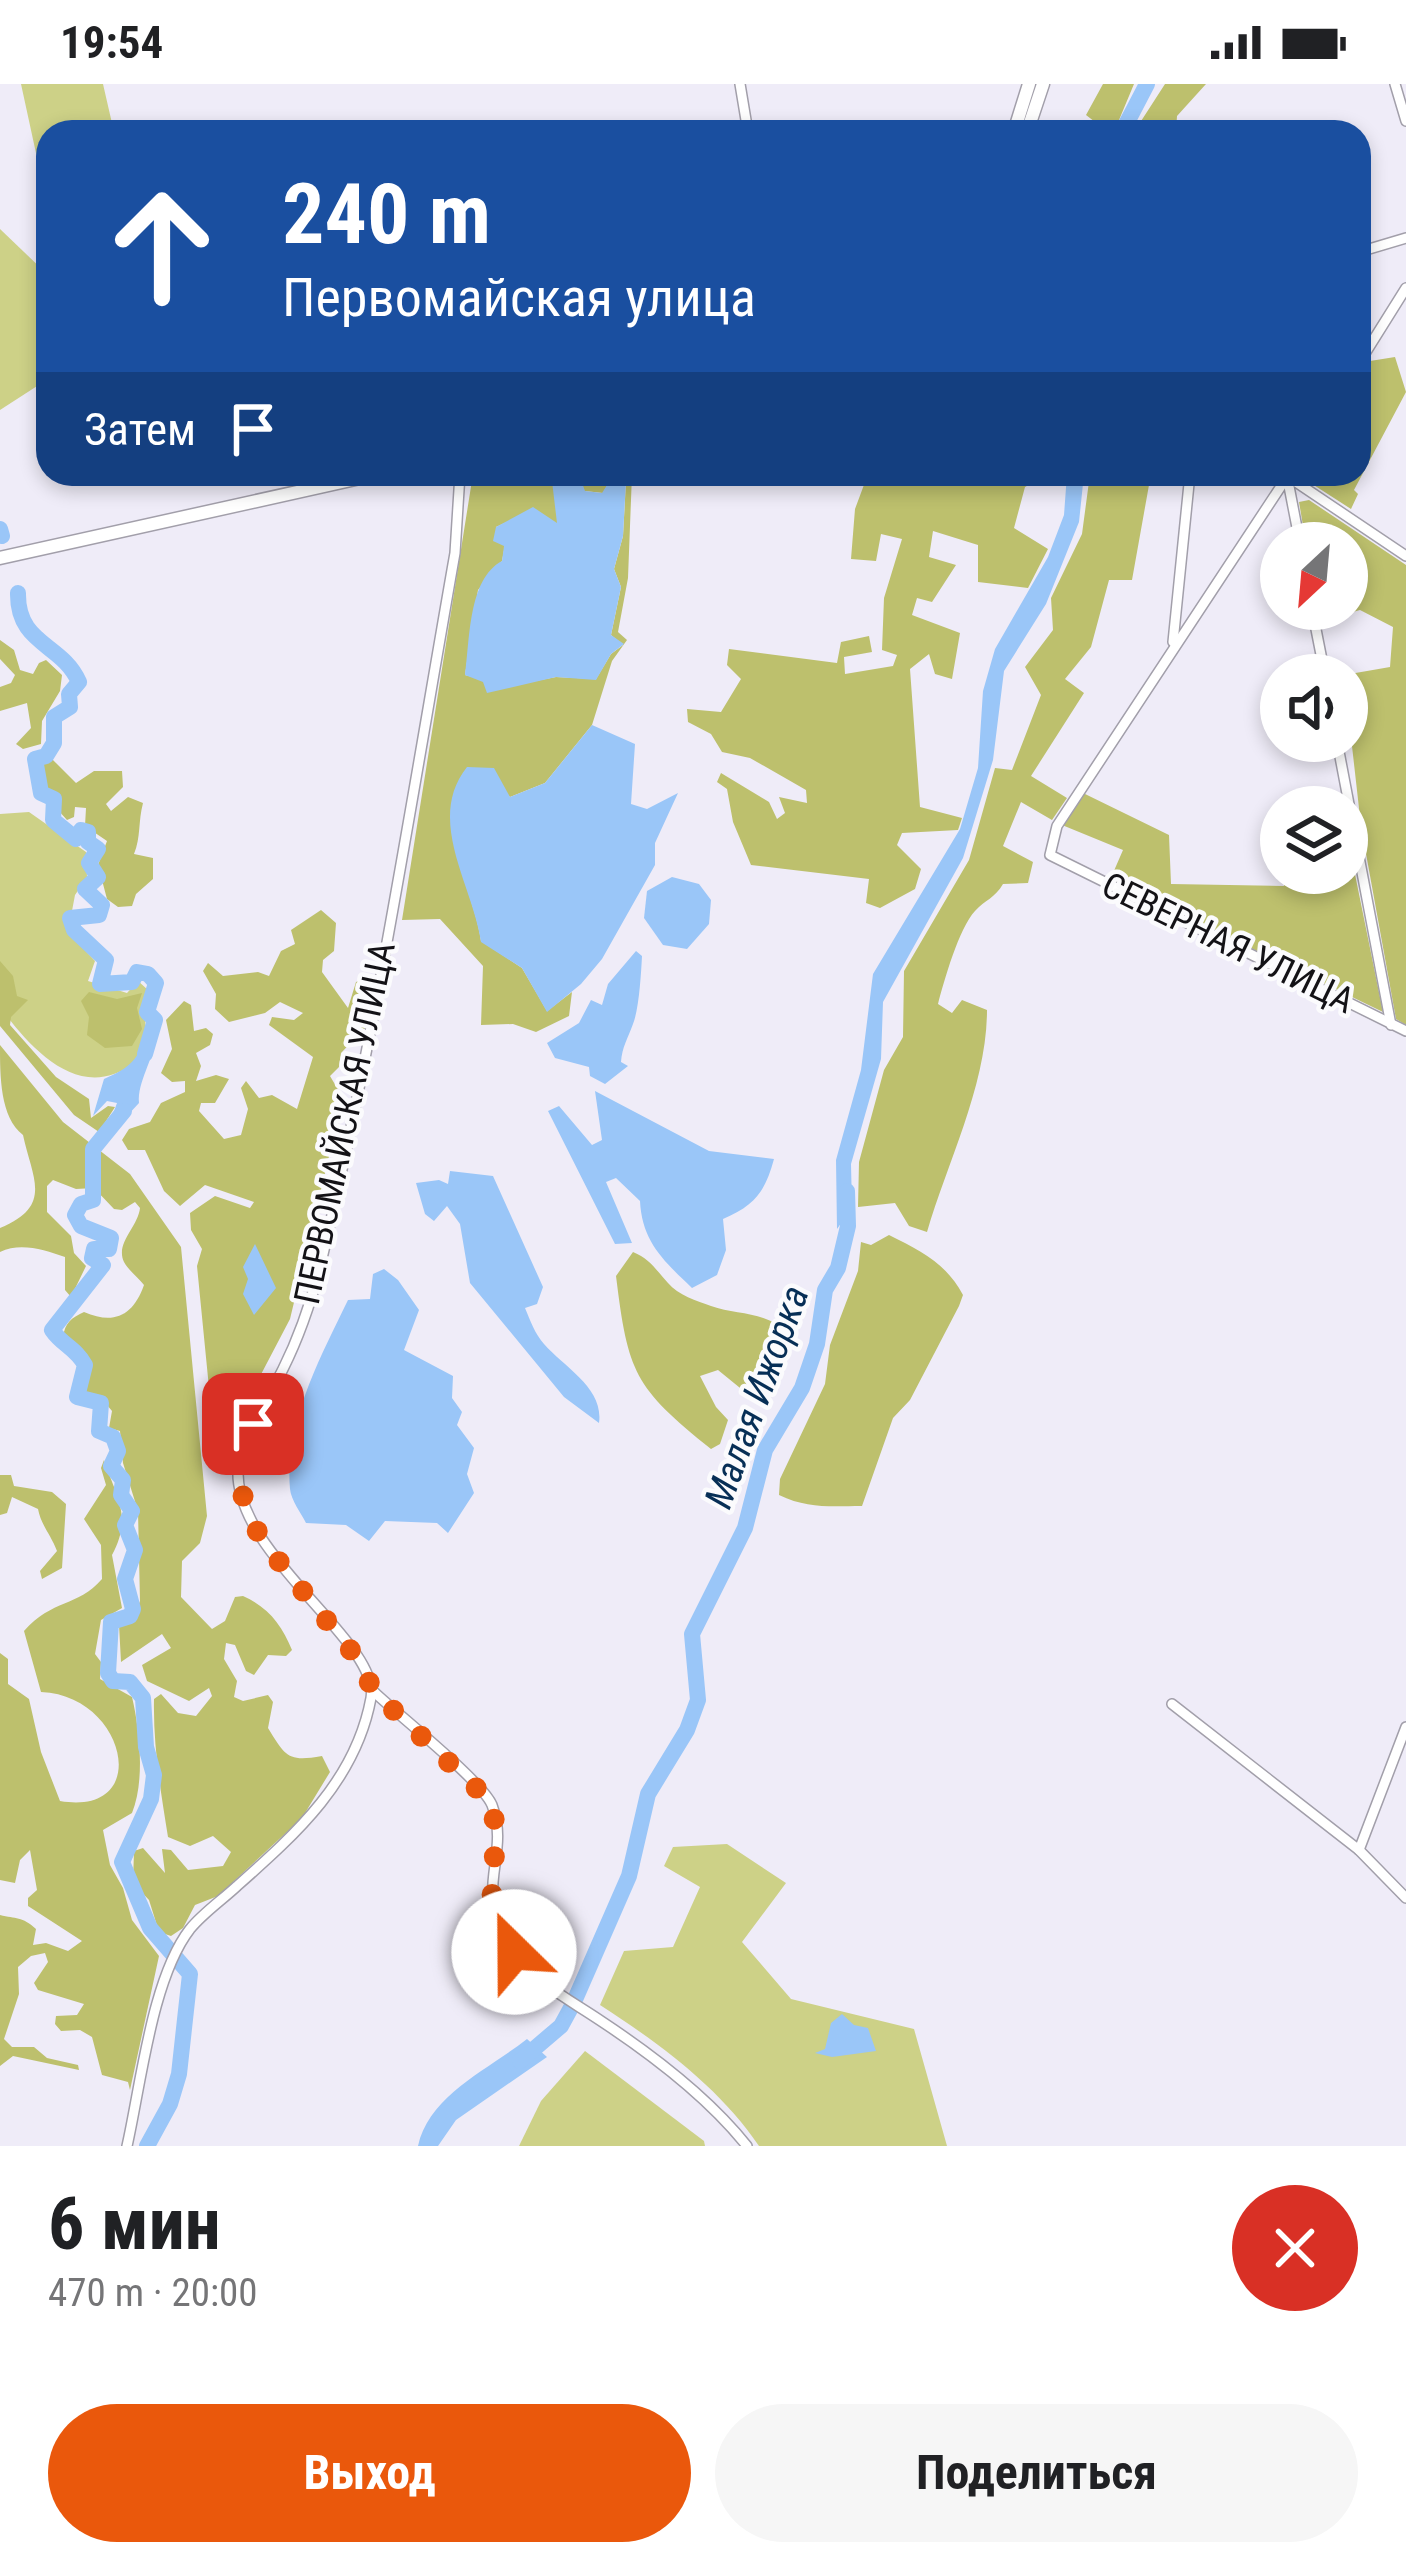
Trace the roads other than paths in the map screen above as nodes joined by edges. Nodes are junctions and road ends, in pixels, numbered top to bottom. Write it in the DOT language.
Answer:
graph roads {
  1 [pos="740,84"];
  2 [pos="1029,84"];
  3 [pos="1042,84"];
  4 [pos="1395,84"];
  5 [pos="746,120"];
  6 [pos="1018,120"];
  7 [pos="1031,120"];
  8 [pos="1406,121"];
  9 [pos="1406,238"];
  10 [pos="1371,249"];
  11 [pos="1406,288"];
  12 [pos="1371,343"];
  13 [pos="324,486"];
  14 [pos="459,486"];
  15 [pos="1189,486"];
  16 [pos="1281,486"];
  17 [pos="1290,486"];
  18 [pos="1304,486"];
  19 [pos="1296,522"];
  20 [pos="1406,556"];
  21 [pos="0,558"];
  22 [pos="1173,648"];
  23 [pos="1341,762"];
  24 [pos="1391,1024"];
  25 [pos="1406,1031"];
  26 [pos="373,1691"];
  27 [pos="1172,1704"];
  28 [pos="1406,1727"];
  29 [pos="1359,1850"];
  30 [pos="1406,1898"];
  31 [pos="127,2146"];
  32 [pos="747,2146"];
  1 -- 5 [label="street"];
  2 -- 6 [label="main road"];
  3 -- 7 [label="main road"];
  4 -- 8 [label="street"];
  9 -- 10 [label="street"];
  11 -- 12 [label="street"];
  13 -- 21 [label="main road"];
  14 -- 26 [label="street, ПЕРВОМАЙСКАЯ УЛИЦА"];
  15 -- 22 [label="street"];
  16 -- 22 [label="street"];
  17 -- 19 [label="street"];
  18 -- 20 [label="street"];
  22 -- 24 [label="street, СЕВЕРНАЯ УЛИЦА"];
  23 -- 24 [label="street"];
  24 -- 25 [label="street, СЕВЕРНАЯ УЛИЦА"];
  26 -- 31 [label="street"];
  26 -- 32 [label="street, ПЕРВОМАЙСКАЯ УЛИЦА"];
  27 -- 29 [label="street"];
  28 -- 29 [label="street"];
  29 -- 30 [label="street"];
}
